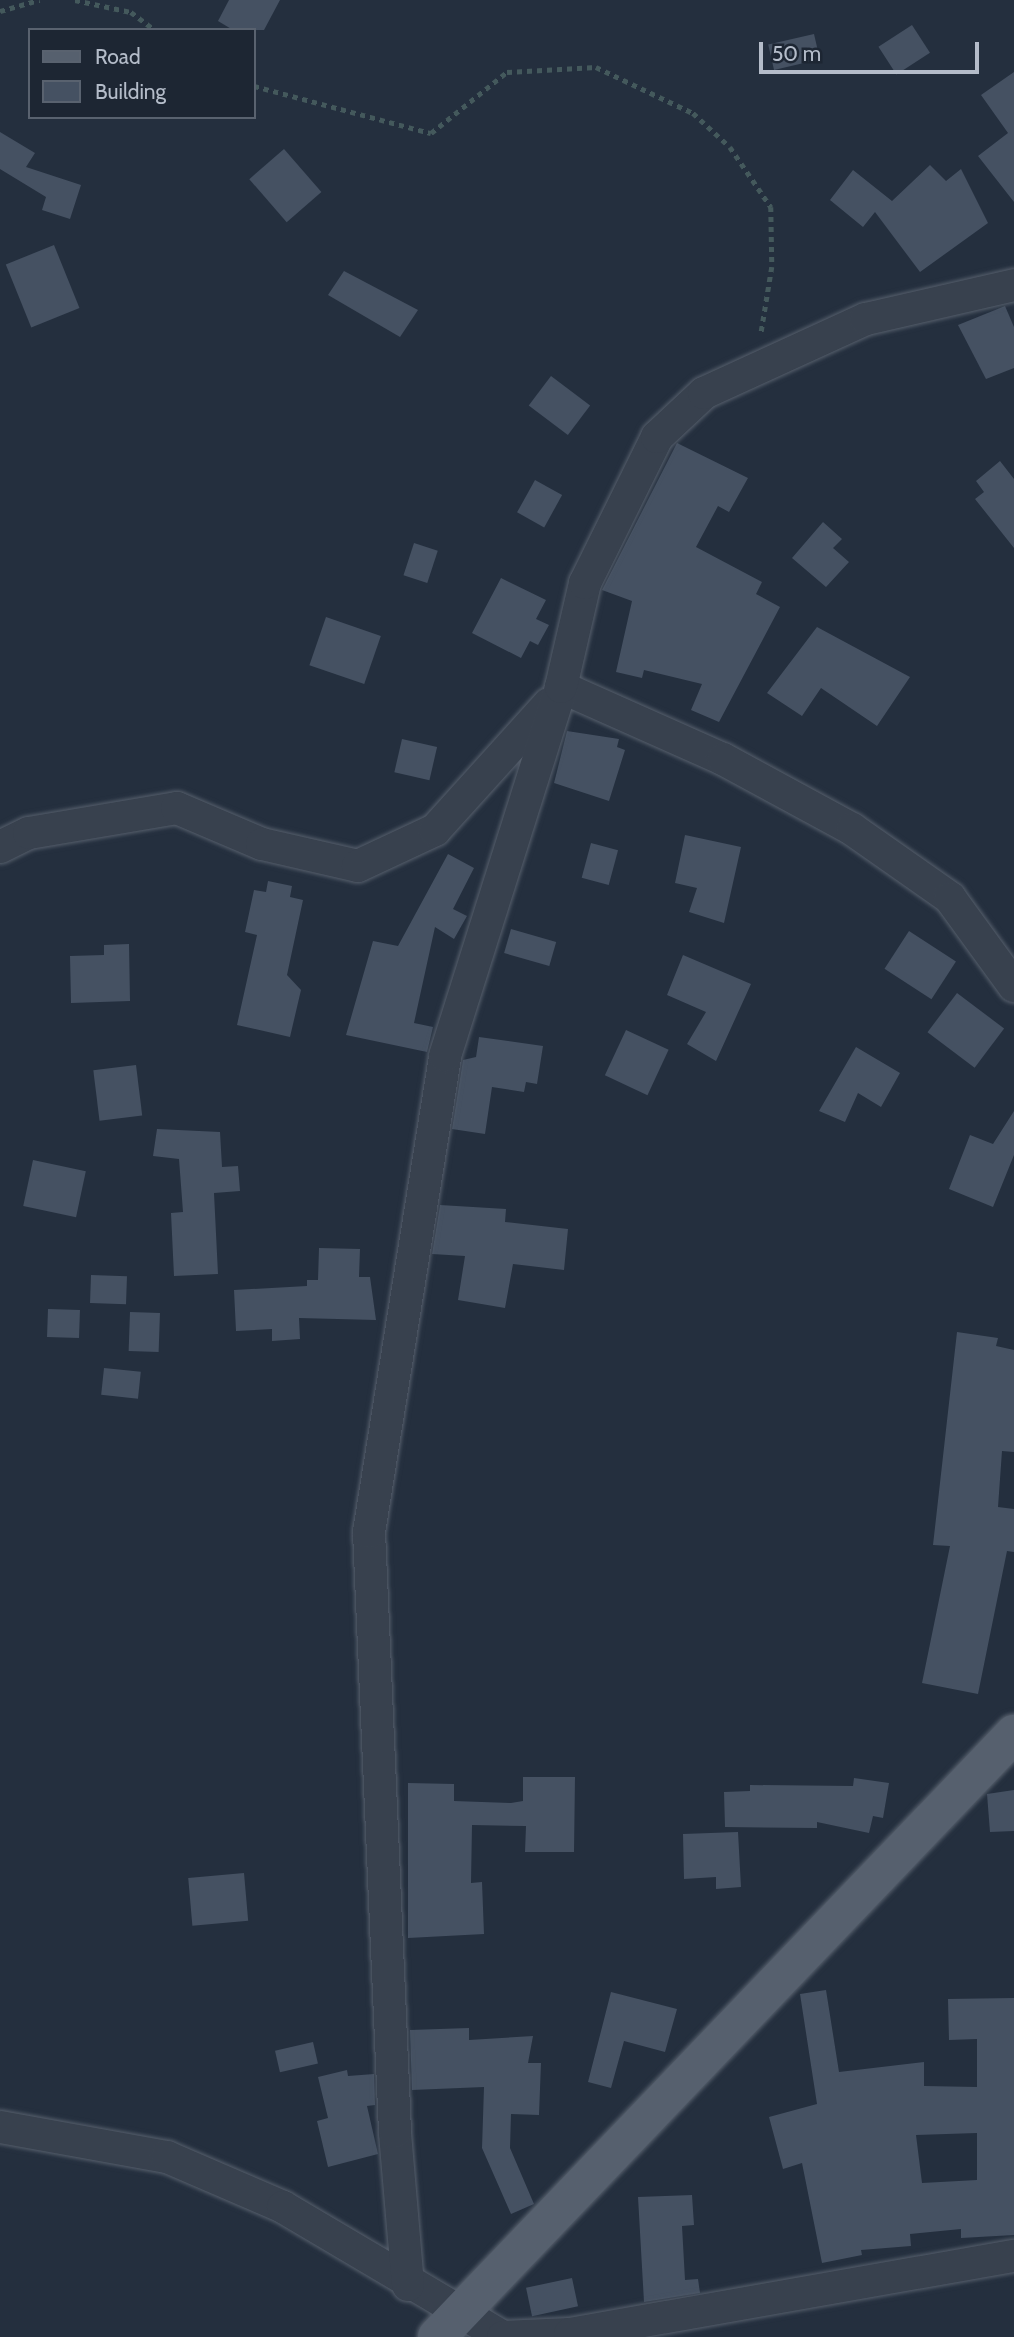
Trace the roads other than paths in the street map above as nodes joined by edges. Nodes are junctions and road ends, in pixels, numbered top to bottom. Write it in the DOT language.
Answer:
graph roads {
  1 [pos="1014,285"];
  2 [pos="559,691"];
  3 [pos="0,847"];
  4 [pos="1014,986"];
  5 [pos="1014,1734"];
  6 [pos="1000,1762"];
  7 [pos="0,2127"];
  8 [pos="1014,2256"];
  9 [pos="408,2285"];
  10 [pos="448,2325"];
  11 [pos="571,2335"];
  12 [pos="503,2337"];
  1 -- 2 [label="street"];
  2 -- 3 [label="street"];
  2 -- 4 [label="street"];
  2 -- 9 [label="street"];
  5 -- 6 [label="main road"];
  6 -- 10 [label="main road"];
  7 -- 9 [label="street"];
  8 -- 11 [label="street"];
  9 -- 10 [label="street"];
  10 -- 12 [label="street"];
  11 -- 12 [label="street"];
}
